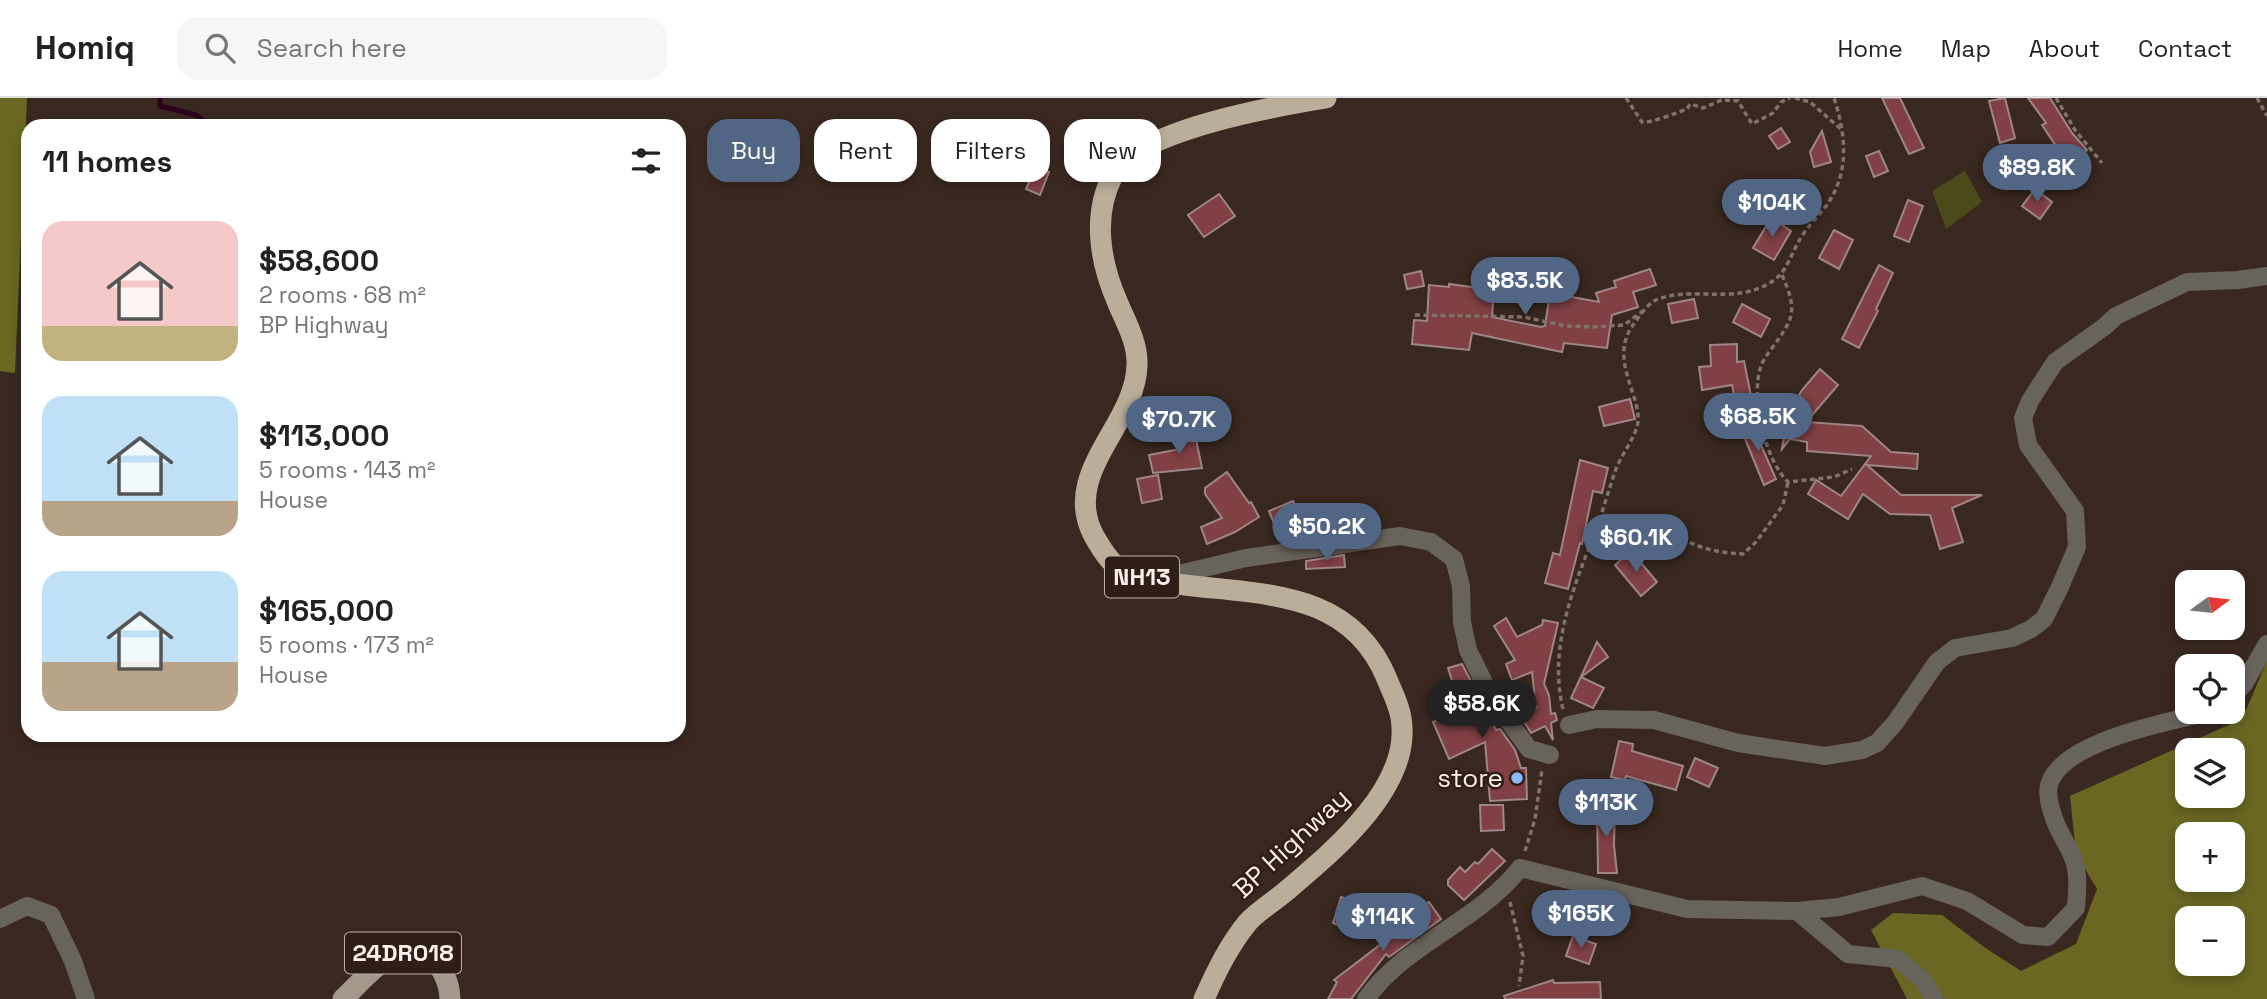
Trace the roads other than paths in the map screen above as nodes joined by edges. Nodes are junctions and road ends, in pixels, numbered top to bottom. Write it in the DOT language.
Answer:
graph roads {
  1 [pos="1326,98"];
  2 [pos="2267,276"];
  3 [pos="1152,581"];
  4 [pos="2267,644"];
  5 [pos="2245,682"];
  6 [pos="2175,720"];
  7 [pos="1569,725"];
  8 [pos="1550,755"];
  9 [pos="1797,911"];
  10 [pos="0,919"];
  11 [pos="86,999"];
  12 [pos="343,999"];
  13 [pos="450,999"];
  14 [pos="1205,999"];
  15 [pos="1366,999"];
  16 [pos="1934,999"];
  1 -- 3 [label="highway, BP Highway / NH13"];
  2 -- 7 [label="street"];
  3 -- 8 [label="street"];
  3 -- 14 [label="highway, BP Highway / NH13"];
  4 -- 5 [label="street"];
  6 -- 9 [label="street"];
  9 -- 15 [label="street"];
  9 -- 16 [label="street"];
  10 -- 11 [label="street"];
  12 -- 13 [label="main road, 24DR018"];
}
